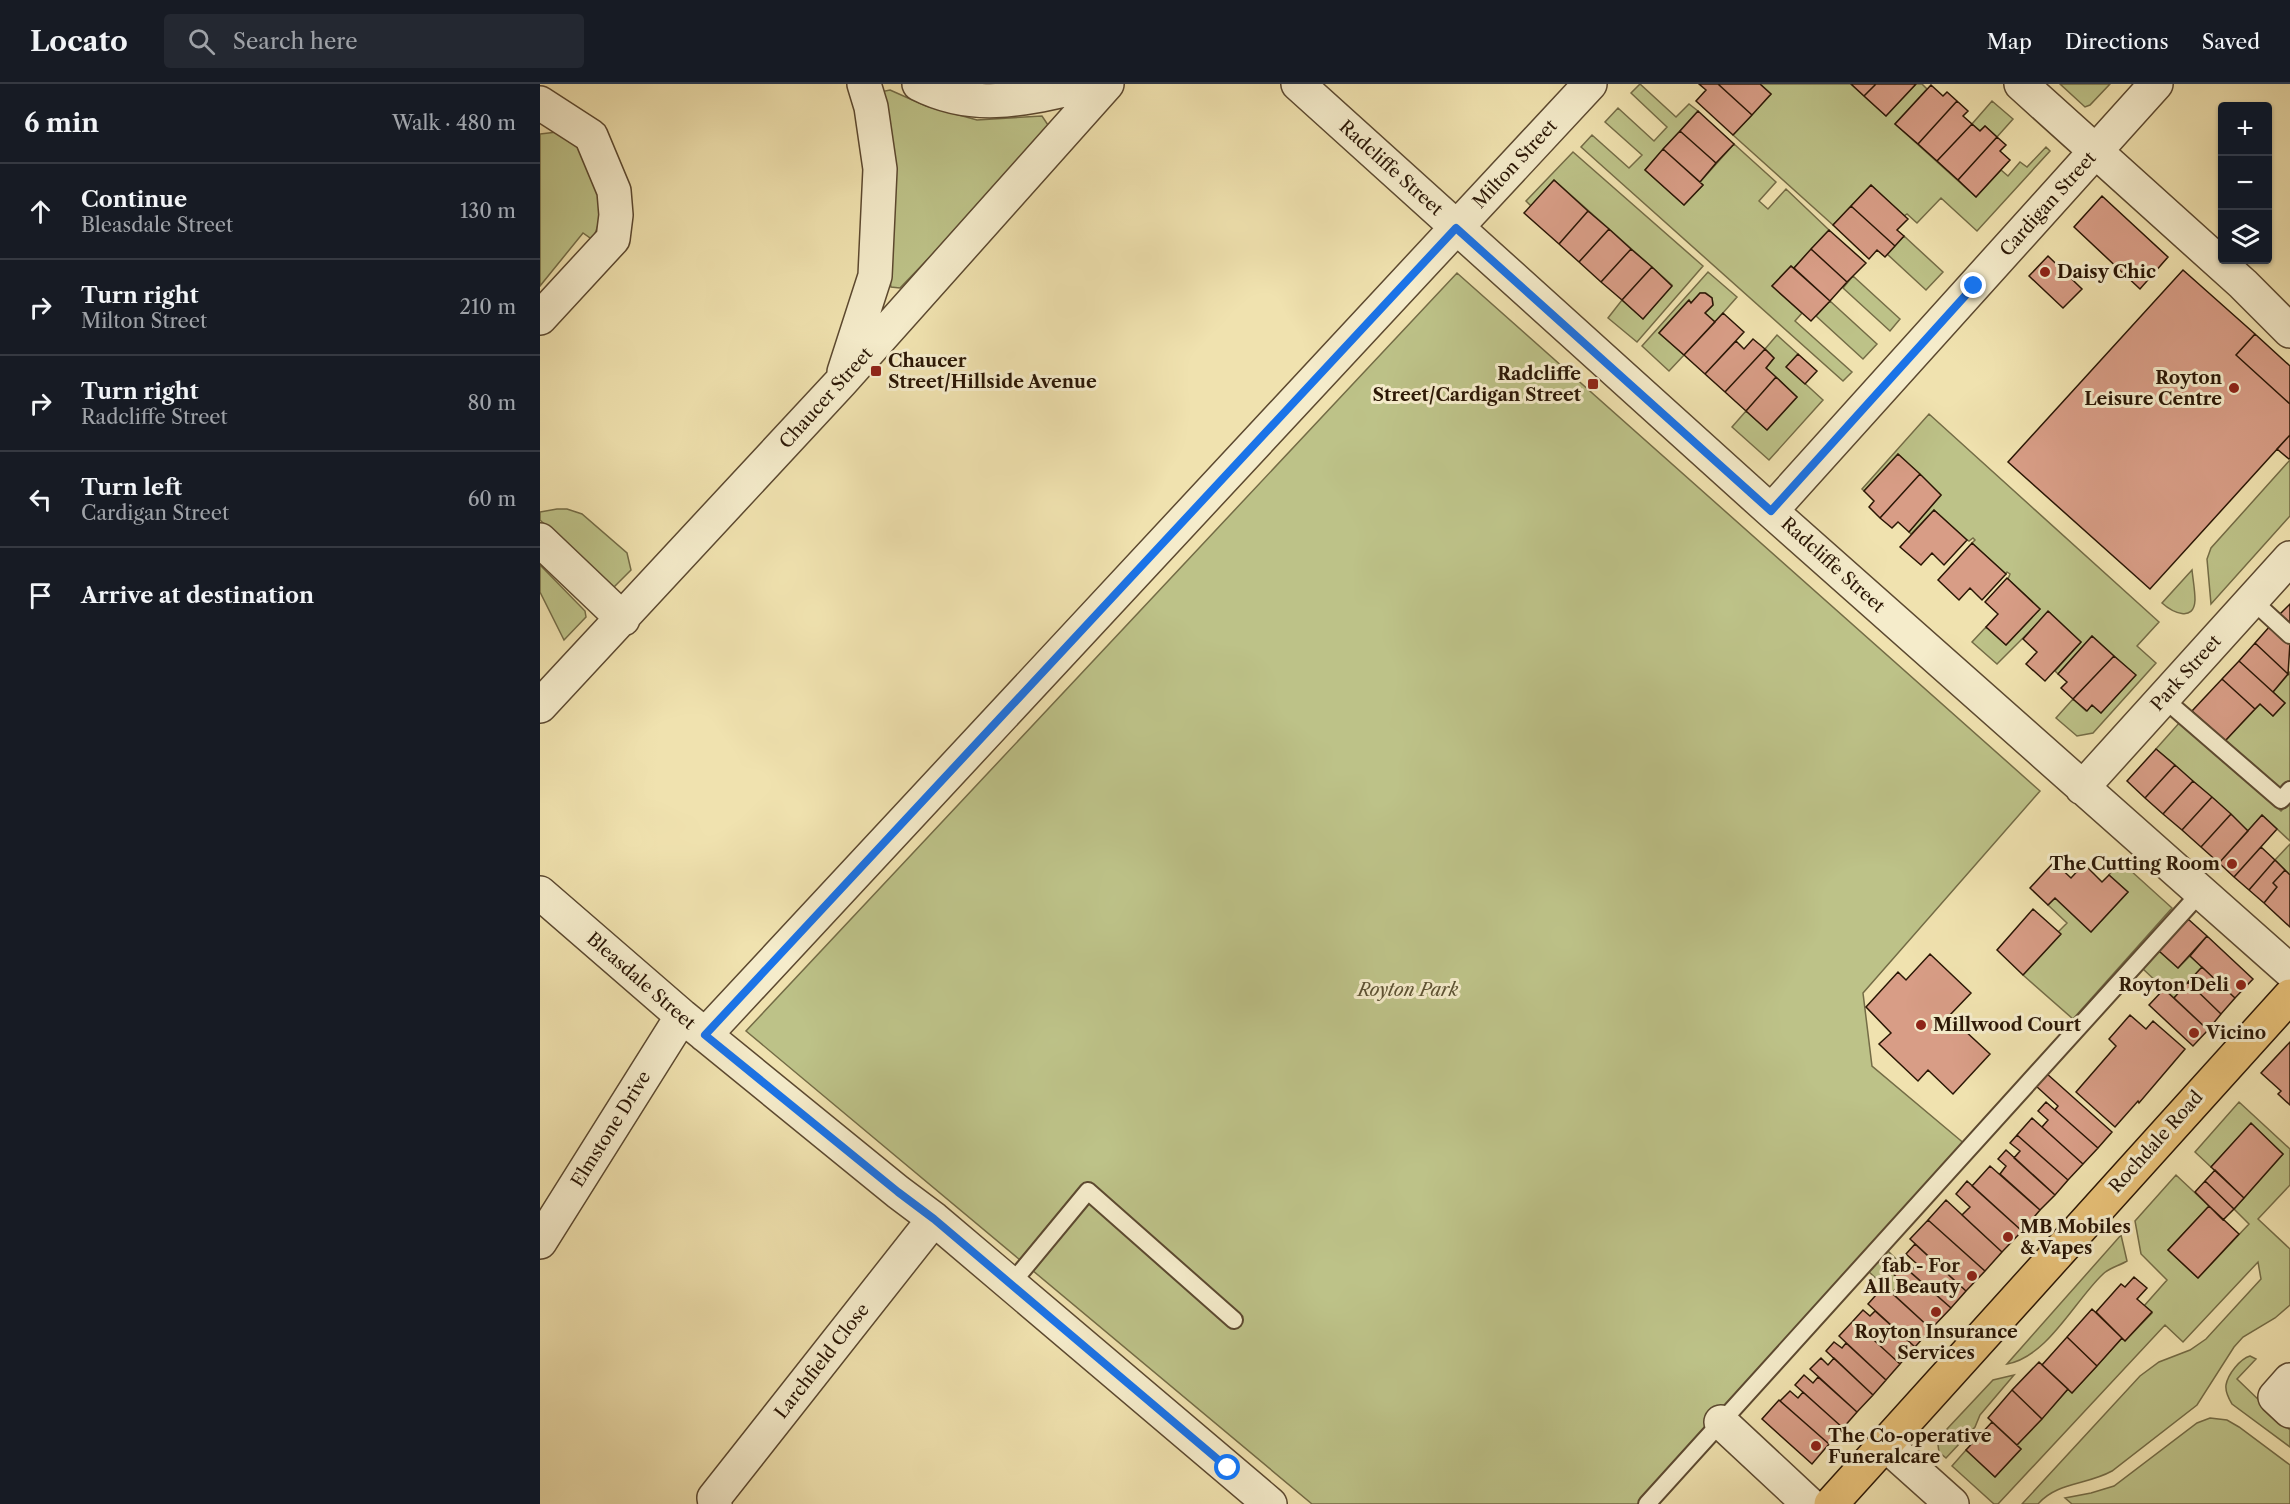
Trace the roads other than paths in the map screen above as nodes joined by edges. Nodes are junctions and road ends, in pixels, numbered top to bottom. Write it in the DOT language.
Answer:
graph roads {
  1 [pos="864,84"];
  2 [pos="919,84"];
  3 [pos="1091,84"];
  4 [pos="1107,84"];
  5 [pos="1298,84"];
  6 [pos="1590,84"];
  7 [pos="2021,84"];
  8 [pos="2156,84"];
  9 [pos="540,103"];
  10 [pos="2096,151"];
  11 [pos="1456,228"];
  12 [pos="540,318"];
  13 [pos="2290,331"];
  14 [pos="841,382"];
  15 [pos="1771,511"];
  16 [pos="540,540"];
  17 [pos="2290,558"];
  18 [pos="2253,600"];
  19 [pos="623,619"];
  20 [pos="2290,635"];
  21 [pos="2163,698"];
  22 [pos="540,706"];
  23 [pos="2082,788"];
  24 [pos="2290,790"];
  25 [pos="540,892"];
  26 [pos="2201,892"];
  27 [pos="2290,971"];
  28 [pos="2290,996"];
  29 [pos="693,1026"];
  30 [pos="934,1219"];
  31 [pos="540,1242"];
  32 [pos="1011,1284"];
  33 [pos="1234,1320"];
  34 [pos="2290,1380"];
  35 [pos="2290,1411"];
  36 [pos="1721,1422"];
  37 [pos="1884,1444"];
  38 [pos="715,1504"];
  39 [pos="1270,1504"];
  40 [pos="1647,1504"];
  41 [pos="1809,1504"];
  42 [pos="1832,1504"];
  43 [pos="1952,1504"];
  1 -- 14 [label="street"];
  2 -- 3 [label="street"];
  4 -- 14 [label="street, Chaucer Street"];
  5 -- 11 [label="street, Radcliffe Street"];
  6 -- 11 [label="street, Milton Street"];
  7 -- 10 [label="street"];
  8 -- 10 [label="street, Cardigan Street"];
  9 -- 12 [label="street"];
  10 -- 13 [label="street"];
  10 -- 15 [label="street, Cardigan Street"];
  11 -- 15 [label="street, Radcliffe Street"];
  11 -- 29 [label="street, Milton Street"];
  14 -- 19 [label="street, Chaucer Street"];
  15 -- 23 [label="street, Radcliffe Street"];
  16 -- 19 [label="street"];
  17 -- 18 [label="street, Park Street"];
  18 -- 20 [label="lane"];
  18 -- 21 [label="street, Park Street"];
  19 -- 22 [label="street, Chaucer Street"];
  21 -- 23 [label="street, Park Street"];
  21 -- 24 [label="lane"];
  23 -- 26 [label="street, Radcliffe Street"];
  25 -- 29 [label="street, Bleasdale Street"];
  26 -- 27 [label="street, Radcliffe Street"];
  26 -- 36 [label="lane"];
  28 -- 37 [label="main road, Rochdale Road"];
  29 -- 30 [label="street, Bleasdale Street"];
  29 -- 31 [label="street, Elmstone Drive"];
  30 -- 32 [label="street, Bleasdale Street"];
  30 -- 38 [label="street, Larchfield Close"];
  32 -- 33 [label="lane"];
  32 -- 39 [label="street, Bleasdale Street"];
  34 -- 35 [label="street"];
  36 -- 40 [label="lane"];
  36 -- 41 [label="street"];
  37 -- 42 [label="main road, Rochdale Road"];
  37 -- 43 [label="street"];
}
